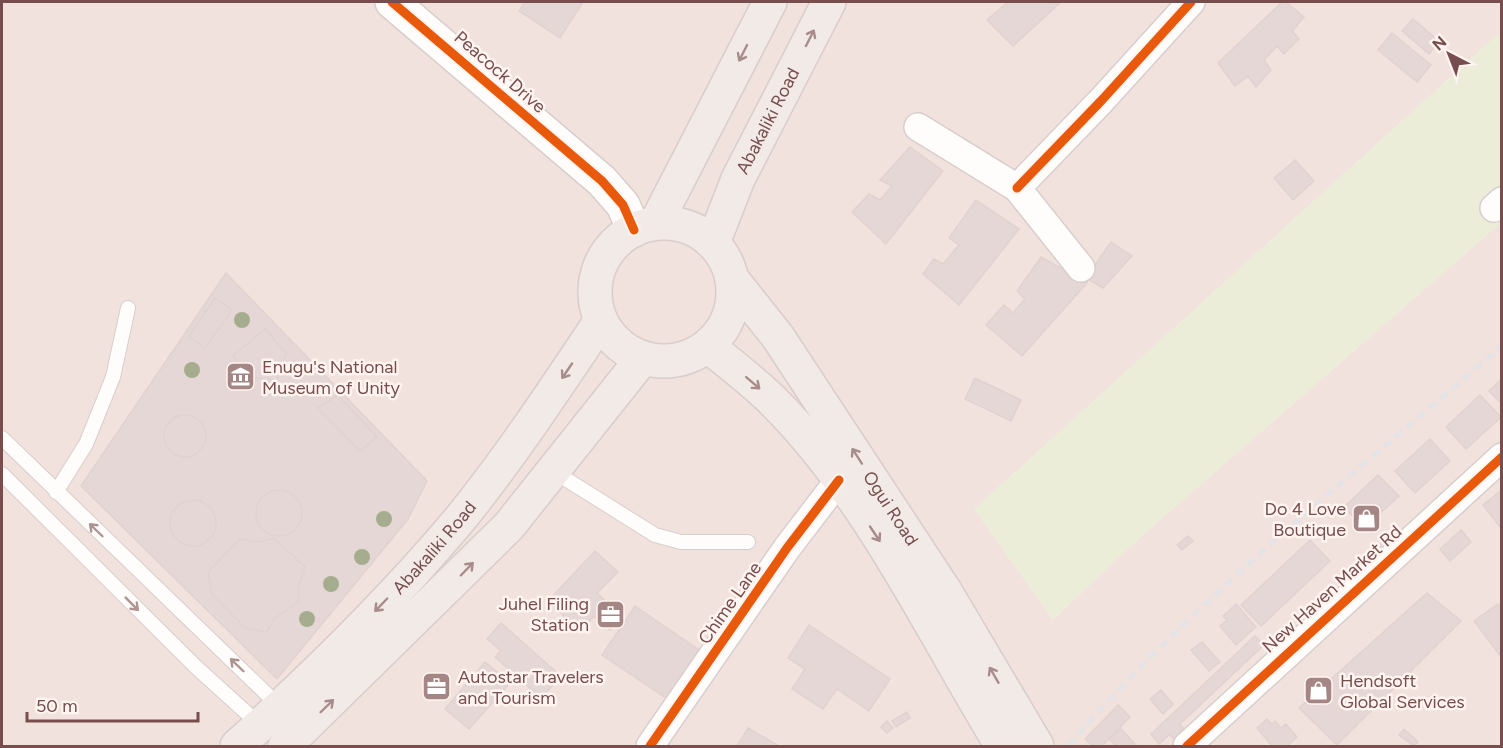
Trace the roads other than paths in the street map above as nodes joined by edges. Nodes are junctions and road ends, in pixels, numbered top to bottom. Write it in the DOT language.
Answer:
graph roads {
  1 [pos="392,2"];
  2 [pos="770,2"];
  3 [pos="829,2"];
  4 [pos="1191,2"];
  5 [pos="918,127"];
  6 [pos="1017,188"];
  7 [pos="645,227"];
  8 [pos="713,243"];
  9 [pos="1081,268"];
  10 [pos="732,279"];
  11 [pos="128,308"];
  12 [pos="600,322"];
  13 [pos="708,346"];
  14 [pos="642,359"];
  15 [pos="2,438"];
  16 [pos="1502,457"];
  17 [pos="553,471"];
  18 [pos="2,474"];
  19 [pos="839,480"];
  20 [pos="56,492"];
  21 [pos="68,503"];
  22 [pos="49,522"];
  23 [pos="748,542"];
  24 [pos="419,566"];
  25 [pos="442,595"];
  26 [pos="270,715"];
  27 [pos="1016,741"];
  28 [pos="237,747"];
  29 [pos="285,747"];
  30 [pos="650,747"];
  31 [pos="1187,747"];
  1 -- 7 [label="street, Peacock Drive"];
  2 -- 7 [label="main road, one-way"];
  8 -- 3 [label="main road, Abakaliki Road, one-way"];
  4 -- 6 [label="street"];
  5 -- 6 [label="street"];
  6 -- 9 [label="street"];
  7 -- 8 [label="main road"];
  7 -- 12 [label="main road"];
  8 -- 10 [label="main road"];
  10 -- 13 [label="main road"];
  27 -- 10 [label="main road, Ogui Road, one-way"];
  11 -- 20 [label="lane"];
  12 -- 14 [label="main road"];
  12 -- 24 [label="main road, Abakaliki Road, one-way"];
  13 -- 14 [label="main road"];
  13 -- 19 [label="main road, Ogui Road, one-way"];
  14 -- 17 [label="main road, Abakaliki Road"];
  15 -- 20 [label="lane"];
  16 -- 31 [label="street, New Haven Market Rd"];
  17 -- 23 [label="lane"];
  25 -- 17 [label="main road, Abakaliki Road, one-way"];
  18 -- 22 [label="lane"];
  19 -- 27 [label="main road, Ogui Road, one-way"];
  19 -- 30 [label="street, Chime Lane"];
  20 -- 21 [label="lane"];
  21 -- 22 [label="lane"];
  26 -- 21 [label="lane, one-way"];
  22 -- 26 [label="lane, one-way"];
  24 -- 25 [label="main road"];
  24 -- 26 [label="main road, Abakaliki Road, one-way"];
  29 -- 25 [label="main road, Abakaliki Road, one-way"];
  26 -- 28 [label="main road, Abakaliki Road"];
}
